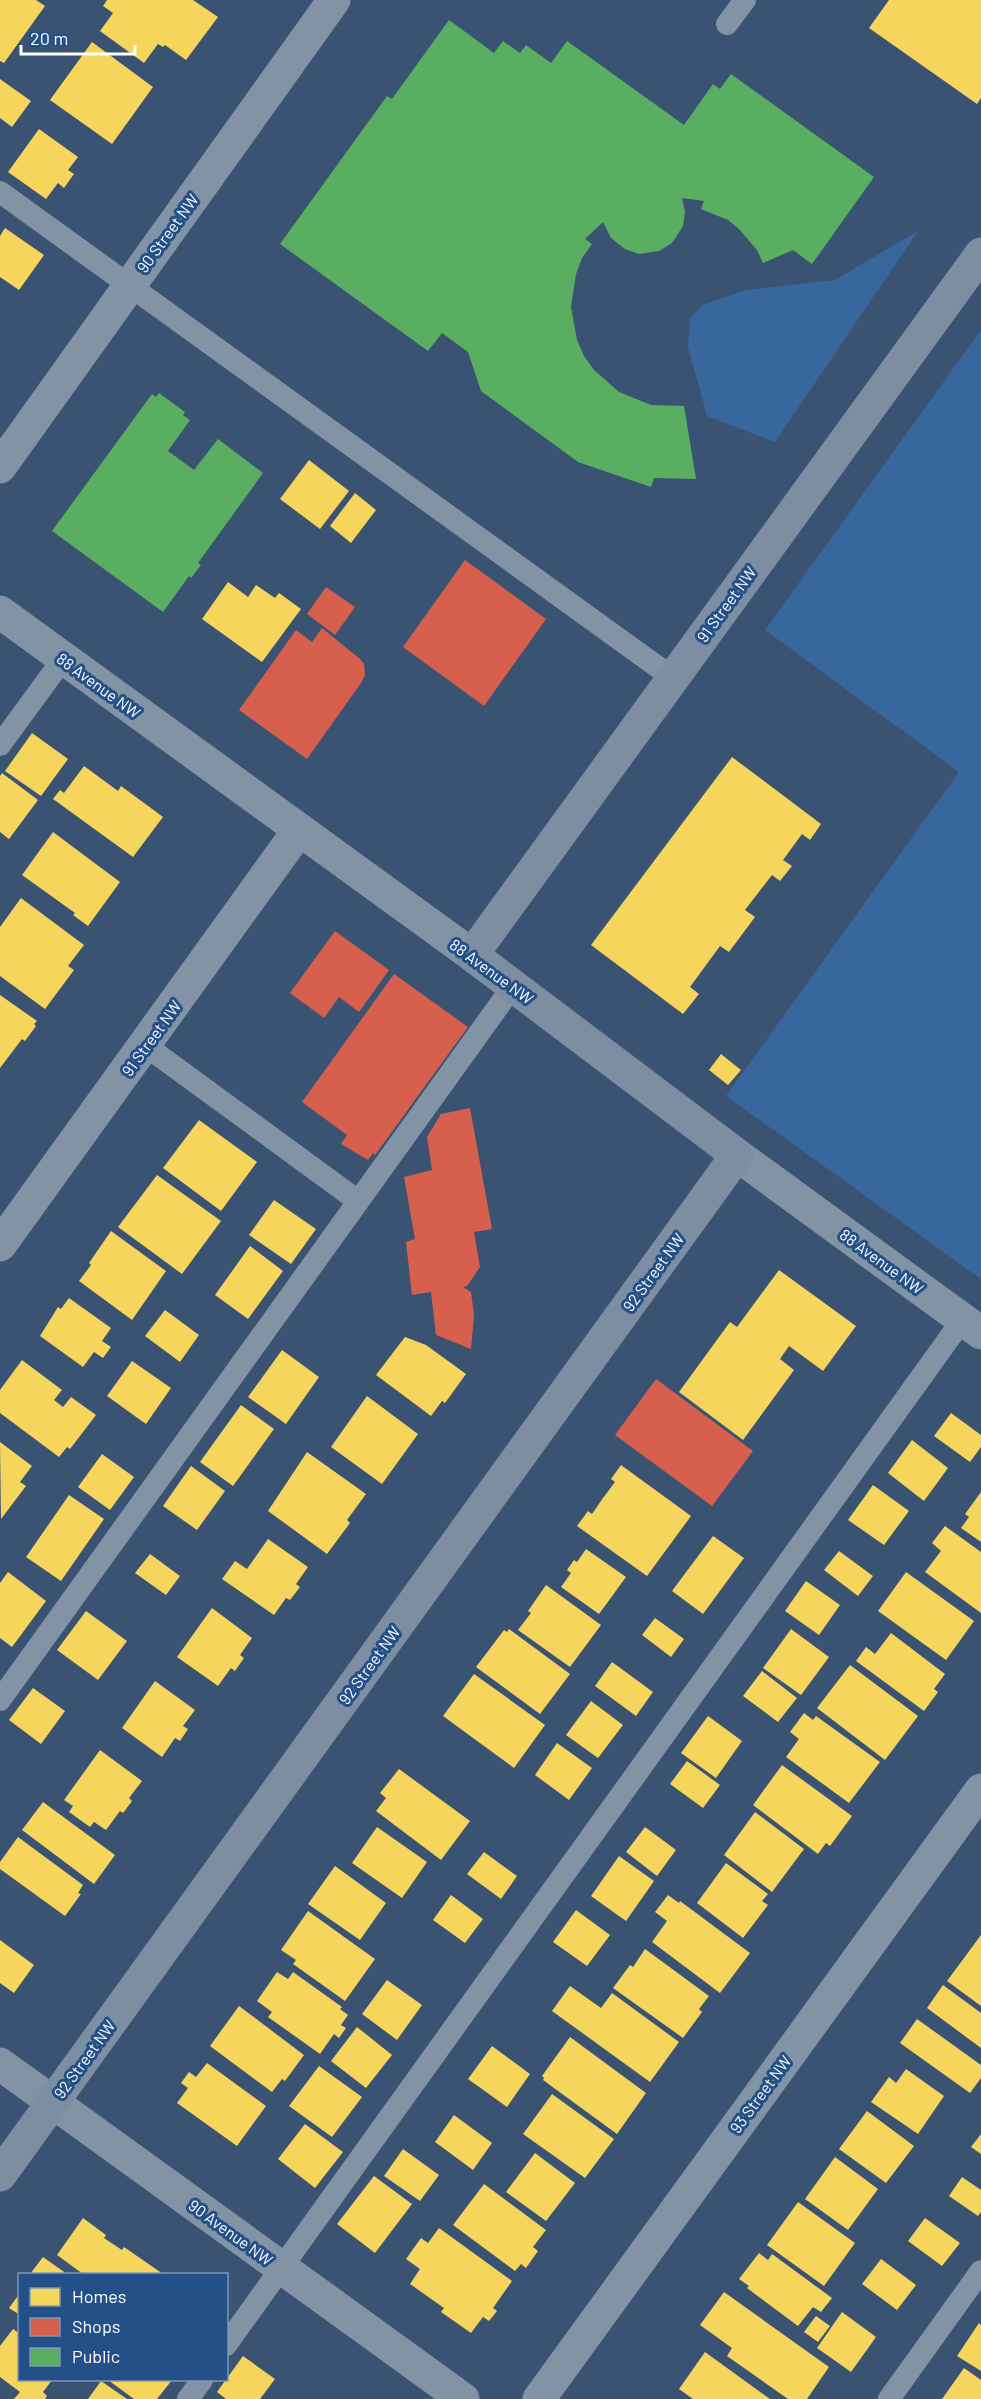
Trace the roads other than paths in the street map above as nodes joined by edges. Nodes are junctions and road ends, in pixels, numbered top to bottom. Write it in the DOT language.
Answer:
graph roads {
  1 [pos="334,0"];
  2 [pos="745,0"];
  3 [pos="727,24"];
  4 [pos="0,192"];
  5 [pos="981,254"];
  6 [pos="129,286"];
  7 [pos="0,467"];
  8 [pos="0,612"];
  9 [pos="63,659"];
  10 [pos="673,678"];
  11 [pos="0,745"];
  12 [pos="299,830"];
  13 [pos="472,956"];
  14 [pos="513,986"];
  15 [pos="146,1046"];
  16 [pos="737,1155"];
  17 [pos="358,1201"];
  18 [pos="0,1245"];
  19 [pos="972,1326"];
  20 [pos="0,1700"];
  21 [pos="981,1790"];
  22 [pos="0,2064"];
  23 [pos="53,2102"];
  24 [pos="0,2175"];
  25 [pos="281,2268"];
  26 [pos="981,2271"];
  27 [pos="228,2342"];
  28 [pos="201,2381"];
  29 [pos="188,2399"];
  30 [pos="463,2399"];
  31 [pos="540,2399"];
  32 [pos="889,2399"];
  1 -- 6 [label="street, 90 Street NW"];
  2 -- 3 [label="lane"];
  4 -- 6 [label="lane"];
  5 -- 10 [label="street, 91 Street NW"];
  6 -- 7 [label="street, 90 Street NW"];
  6 -- 10 [label="lane"];
  8 -- 9 [label="street, 88 Avenue NW"];
  9 -- 11 [label="lane"];
  9 -- 12 [label="street, 88 Avenue NW"];
  10 -- 13 [label="street, 91 Street NW"];
  12 -- 13 [label="street, 88 Avenue NW"];
  12 -- 15 [label="street, 91 Street NW"];
  13 -- 14 [label="street, 88 Avenue NW"];
  14 -- 16 [label="street, 88 Avenue NW"];
  14 -- 17 [label="lane"];
  15 -- 17 [label="lane"];
  15 -- 18 [label="street, 91 Street NW"];
  16 -- 19 [label="street, 88 Avenue NW"];
  16 -- 23 [label="street, 92 Street NW"];
  17 -- 20 [label="lane"];
  19 -- 25 [label="lane"];
  21 -- 31 [label="street, 93 Street NW"];
  22 -- 23 [label="street, 90 Avenue NW"];
  23 -- 24 [label="street, 92 Street NW"];
  23 -- 25 [label="street, 90 Avenue NW"];
  25 -- 27 [label="lane"];
  25 -- 30 [label="street, 90 Avenue NW"];
  26 -- 32 [label="lane"];
  28 -- 29 [label="lane"];
}
